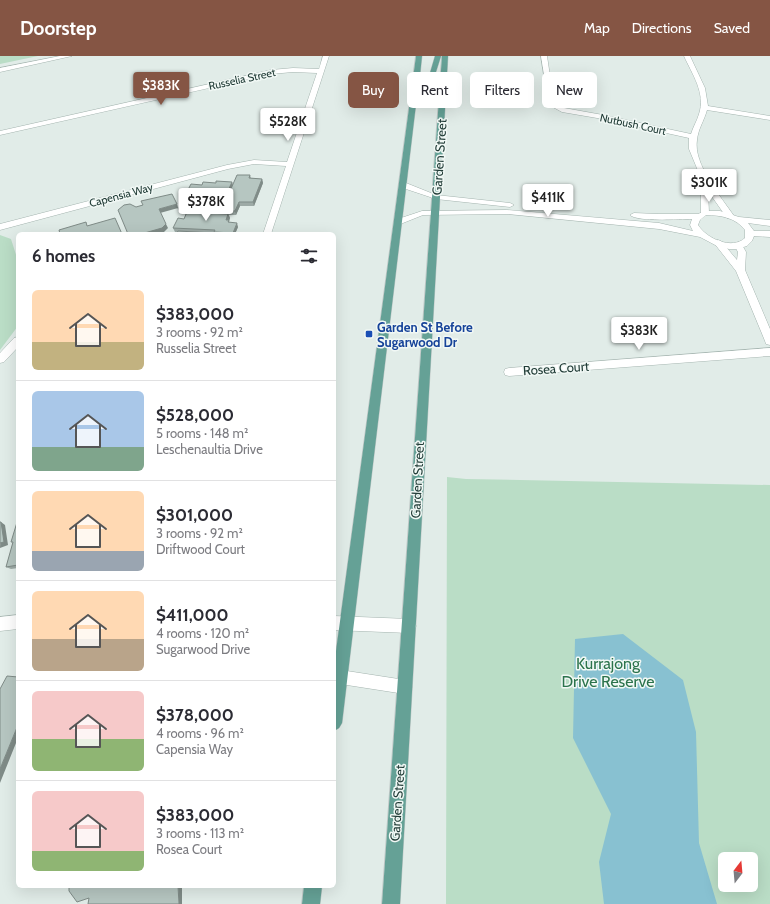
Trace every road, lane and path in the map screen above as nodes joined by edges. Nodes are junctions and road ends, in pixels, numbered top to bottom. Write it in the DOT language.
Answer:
graph roads {
  1 [pos="69,56"];
  2 [pos="326,56"];
  3 [pos="419,56"];
  4 [pos="438,56"];
  5 [pos="445,56"];
  6 [pos="544,56"];
  7 [pos="687,56"];
  8 [pos="0,70"];
  9 [pos="321,71"];
  10 [pos="417,72"];
  11 [pos="434,72"];
  12 [pos="413,108"];
  13 [pos="704,108"];
  14 [pos="770,118"];
  15 [pos="0,133"];
  16 [pos="693,137"];
  17 [pos="291,164"];
  18 [pos="704,179"];
  19 [pos="403,185"];
  20 [pos="436,197"];
  21 [pos="435,213"];
  22 [pos="702,215"];
  23 [pos="734,217"];
  24 [pos="398,222"];
  25 [pos="770,223"];
  26 [pos="0,227"];
  27 [pos="268,232"];
  28 [pos="750,233"];
  29 [pos="770,234"];
  30 [pos="701,235"];
  31 [pos="718,243"];
  32 [pos="738,245"];
  33 [pos="740,270"];
  34 [pos="770,341"];
  35 [pos="14,352"];
  36 [pos="770,352"];
  37 [pos="0,359"];
  38 [pos="509,372"];
  39 [pos="16,622"];
  40 [pos="341,623"];
  41 [pos="0,624"];
  42 [pos="409,626"];
  43 [pos="337,676"];
  44 [pos="405,687"];
  45 [pos="336,692"];
  46 [pos="313,888"];
  47 [pos="311,904"];
  48 [pos="391,904"];
  1 -- 8 [label="street"];
  2 -- 9 [label="street"];
  3 -- 10 [label="main road"];
  4 -- 11 [label="main road"];
  5 -- 20 [label="main road, Garden Street"];
  6 -- 16 [label="street, Nutbush Court"];
  7 -- 13 [label="street"];
  9 -- 15 [label="street, Russelia Street"];
  9 -- 17 [label="street"];
  12 -- 19 [label="main road"];
  13 -- 14 [label="street"];
  13 -- 16 [label="street"];
  16 -- 18 [label="street"];
  17 -- 26 [label="street, Capensia Way"];
  17 -- 27 [label="street"];
  18 -- 22 [label="street"];
  18 -- 23 [label="street"];
  19 -- 20 [label="street"];
  19 -- 24 [label="main road"];
  20 -- 21 [label="main road, Garden Street"];
  20 -- 22 [label="street"];
  21 -- 24 [label="street"];
  21 -- 30 [label="street"];
  21 -- 42 [label="main road, Garden Street"];
  22 -- 23 [label="street"];
  22 -- 30 [label="street"];
  23 -- 25 [label="street"];
  23 -- 28 [label="street"];
  24 -- 40 [label="main road"];
  28 -- 29 [label="street"];
  28 -- 32 [label="street"];
  30 -- 31 [label="street"];
  31 -- 32 [label="street"];
  31 -- 33 [label="street"];
  32 -- 33 [label="street"];
  33 -- 34 [label="street"];
  35 -- 37 [label="street"];
  36 -- 38 [label="street, Rosea Court"];
  39 -- 41 [label="street"];
  40 -- 42 [label="street"];
  40 -- 43 [label="main road"];
  42 -- 44 [label="main road, Garden Street"];
  43 -- 44 [label="street"];
  43 -- 45 [label="main road"];
  44 -- 48 [label="main road, Garden Street"];
  46 -- 47 [label="main road"];
}
